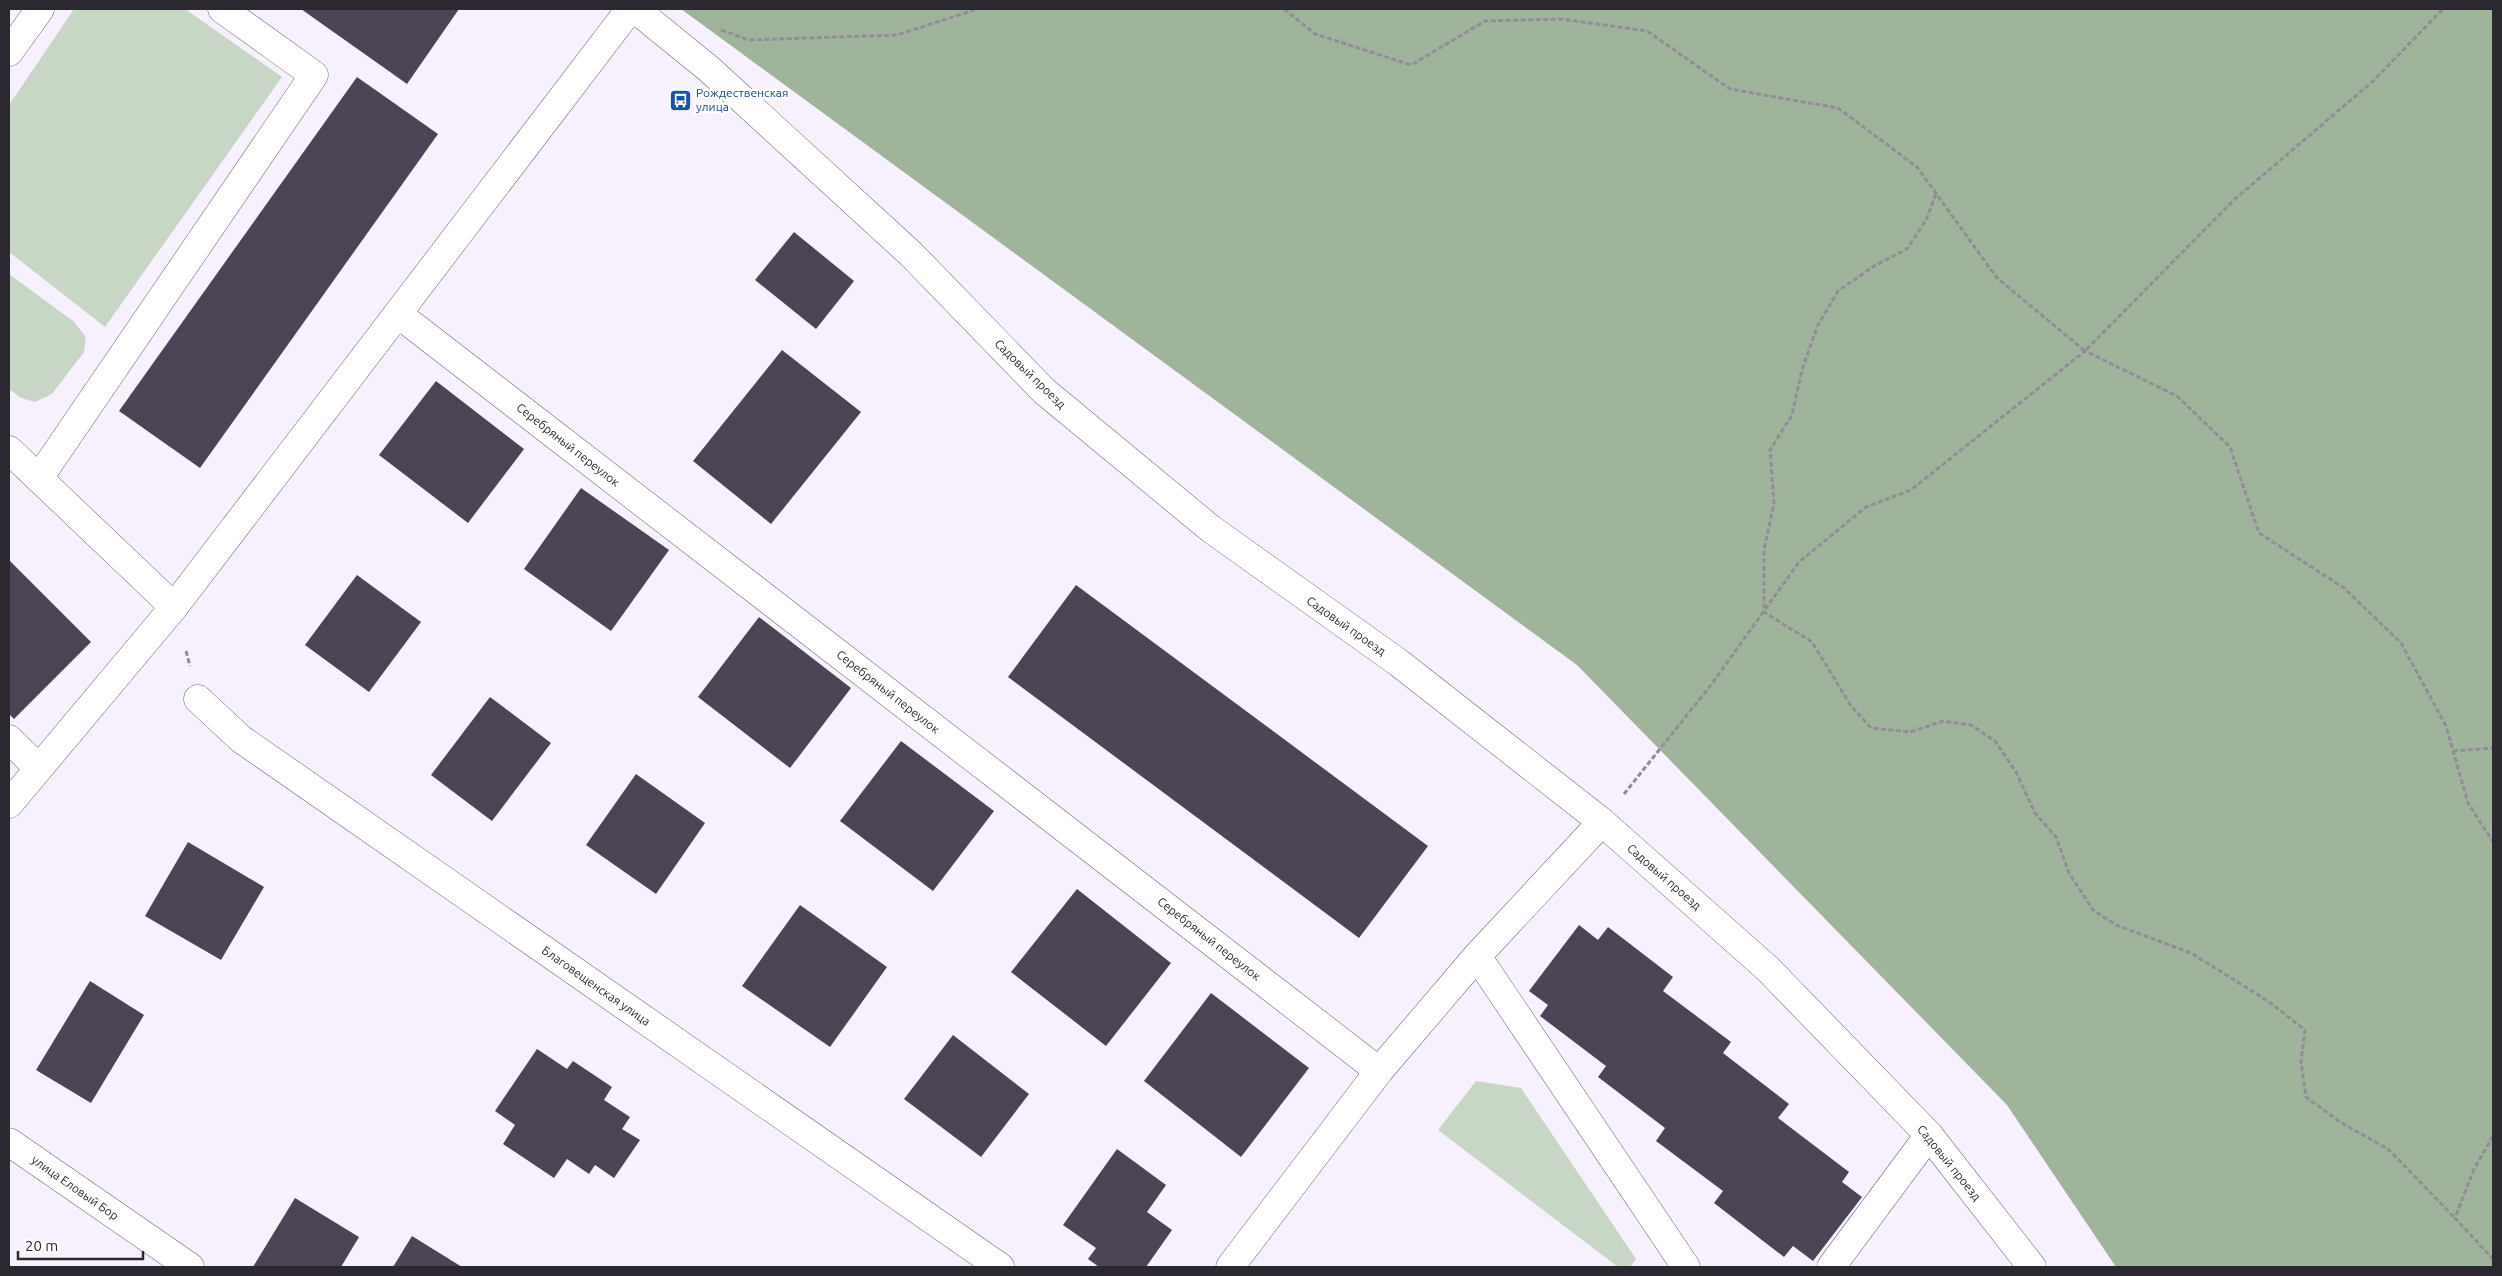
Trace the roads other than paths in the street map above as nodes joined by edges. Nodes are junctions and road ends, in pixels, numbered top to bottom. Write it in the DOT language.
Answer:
graph roads {
  1 [pos="40,9"];
  2 [pos="222,9"];
  3 [pos="630,9"];
  4 [pos="635,9"];
  5 [pos="9,52"];
  6 [pos="398,314"];
  7 [pos="9,450"];
  8 [pos="39,478"];
  9 [pos="174,606"];
  10 [pos="198,698"];
  11 [pos="9,739"];
  12 [pos="38,768"];
  13 [pos="9,804"];
  14 [pos="1602,822"];
  15 [pos="1476,956"];
  16 [pos="1379,1071"];
  17 [pos="1929,1135"];
  18 [pos="9,1142"];
  19 [pos="190,1267"];
  20 [pos="1000,1267"];
  21 [pos="1230,1267"];
  22 [pos="1686,1267"];
  23 [pos="1831,1267"];
  24 [pos="2032,1267"];
  1 -- 5 [label="street"];
  2 -- 8 [label="street"];
  3 -- 6 [label="street"];
  4 -- 14 [label="street, Садовый проезд"];
  6 -- 9 [label="street"];
  6 -- 16 [label="street, Серебряный переулок"];
  7 -- 8 [label="street"];
  8 -- 9 [label="street"];
  9 -- 12 [label="street"];
  10 -- 20 [label="street, Благовещенская улица"];
  11 -- 12 [label="street"];
  12 -- 13 [label="street"];
  14 -- 15 [label="street"];
  14 -- 17 [label="street, Садовый проезд"];
  15 -- 16 [label="street"];
  15 -- 22 [label="street"];
  16 -- 21 [label="street"];
  17 -- 23 [label="street"];
  17 -- 24 [label="street, Садовый проезд"];
  18 -- 19 [label="street, улица Еловый Бор"];
}
